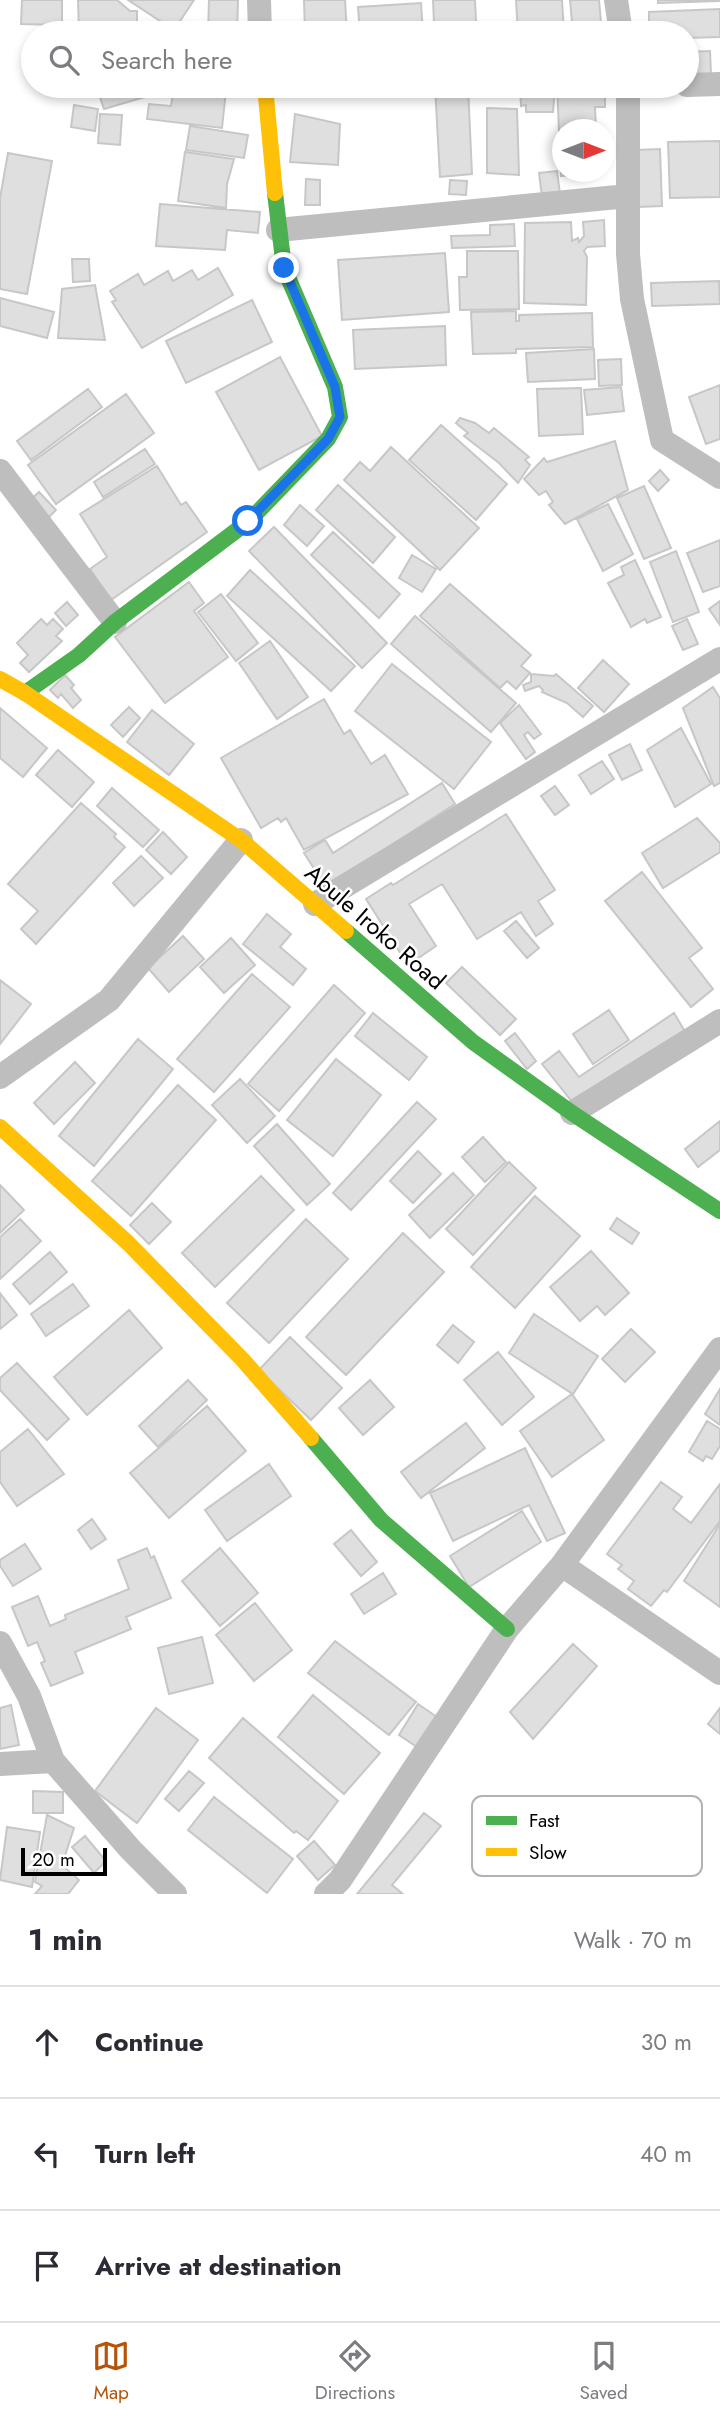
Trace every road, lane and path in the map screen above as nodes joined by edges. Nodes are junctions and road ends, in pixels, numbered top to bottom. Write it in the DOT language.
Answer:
graph roads {
  1 [pos="260,0"];
  2 [pos="616,0"];
  3 [pos="260,21"];
  4 [pos="619,21"];
  5 [pos="720,84"];
  6 [pos="699,85"];
  7 [pos="266,98"];
  8 [pos="628,98"];
  9 [pos="628,196"];
  10 [pos="278,230"];
  11 [pos="0,471"];
  12 [pos="720,477"];
  13 [pos="115,622"];
  14 [pos="720,659"];
  15 [pos="0,678"];
  16 [pos="25,693"];
  17 [pos="241,840"];
  18 [pos="315,904"];
  19 [pos="720,1021"];
  20 [pos="0,1077"];
  21 [pos="572,1113"];
  22 [pos="0,1127"];
  23 [pos="720,1211"];
  24 [pos="720,1349"];
  25 [pos="562,1565"];
  26 [pos="508,1629"];
  27 [pos="0,1643"];
  28 [pos="720,1673"];
  29 [pos="53,1761"];
  30 [pos="0,1765"];
  31 [pos="175,1894"];
  32 [pos="326,1894"];
  1 -- 3 [label="street"];
  2 -- 4 [label="street"];
  5 -- 6 [label="street"];
  7 -- 10 [label="street"];
  8 -- 9 [label="street"];
  9 -- 10 [label="street"];
  9 -- 12 [label="street"];
  10 -- 13 [label="street"];
  11 -- 13 [label="street"];
  13 -- 16 [label="street"];
  14 -- 18 [label="street"];
  15 -- 16 [label="street, Abule Iroko Road"];
  16 -- 17 [label="street, Abule Iroko Road"];
  17 -- 18 [label="street, Abule Iroko Road"];
  17 -- 20 [label="street"];
  18 -- 21 [label="street, Abule Iroko Road"];
  19 -- 21 [label="street"];
  21 -- 23 [label="street, Abule Iroko Road"];
  22 -- 26 [label="street"];
  24 -- 25 [label="street"];
  25 -- 26 [label="street"];
  25 -- 28 [label="street"];
  26 -- 32 [label="street"];
  27 -- 29 [label="street"];
  29 -- 30 [label="street"];
  29 -- 31 [label="street"];
}
